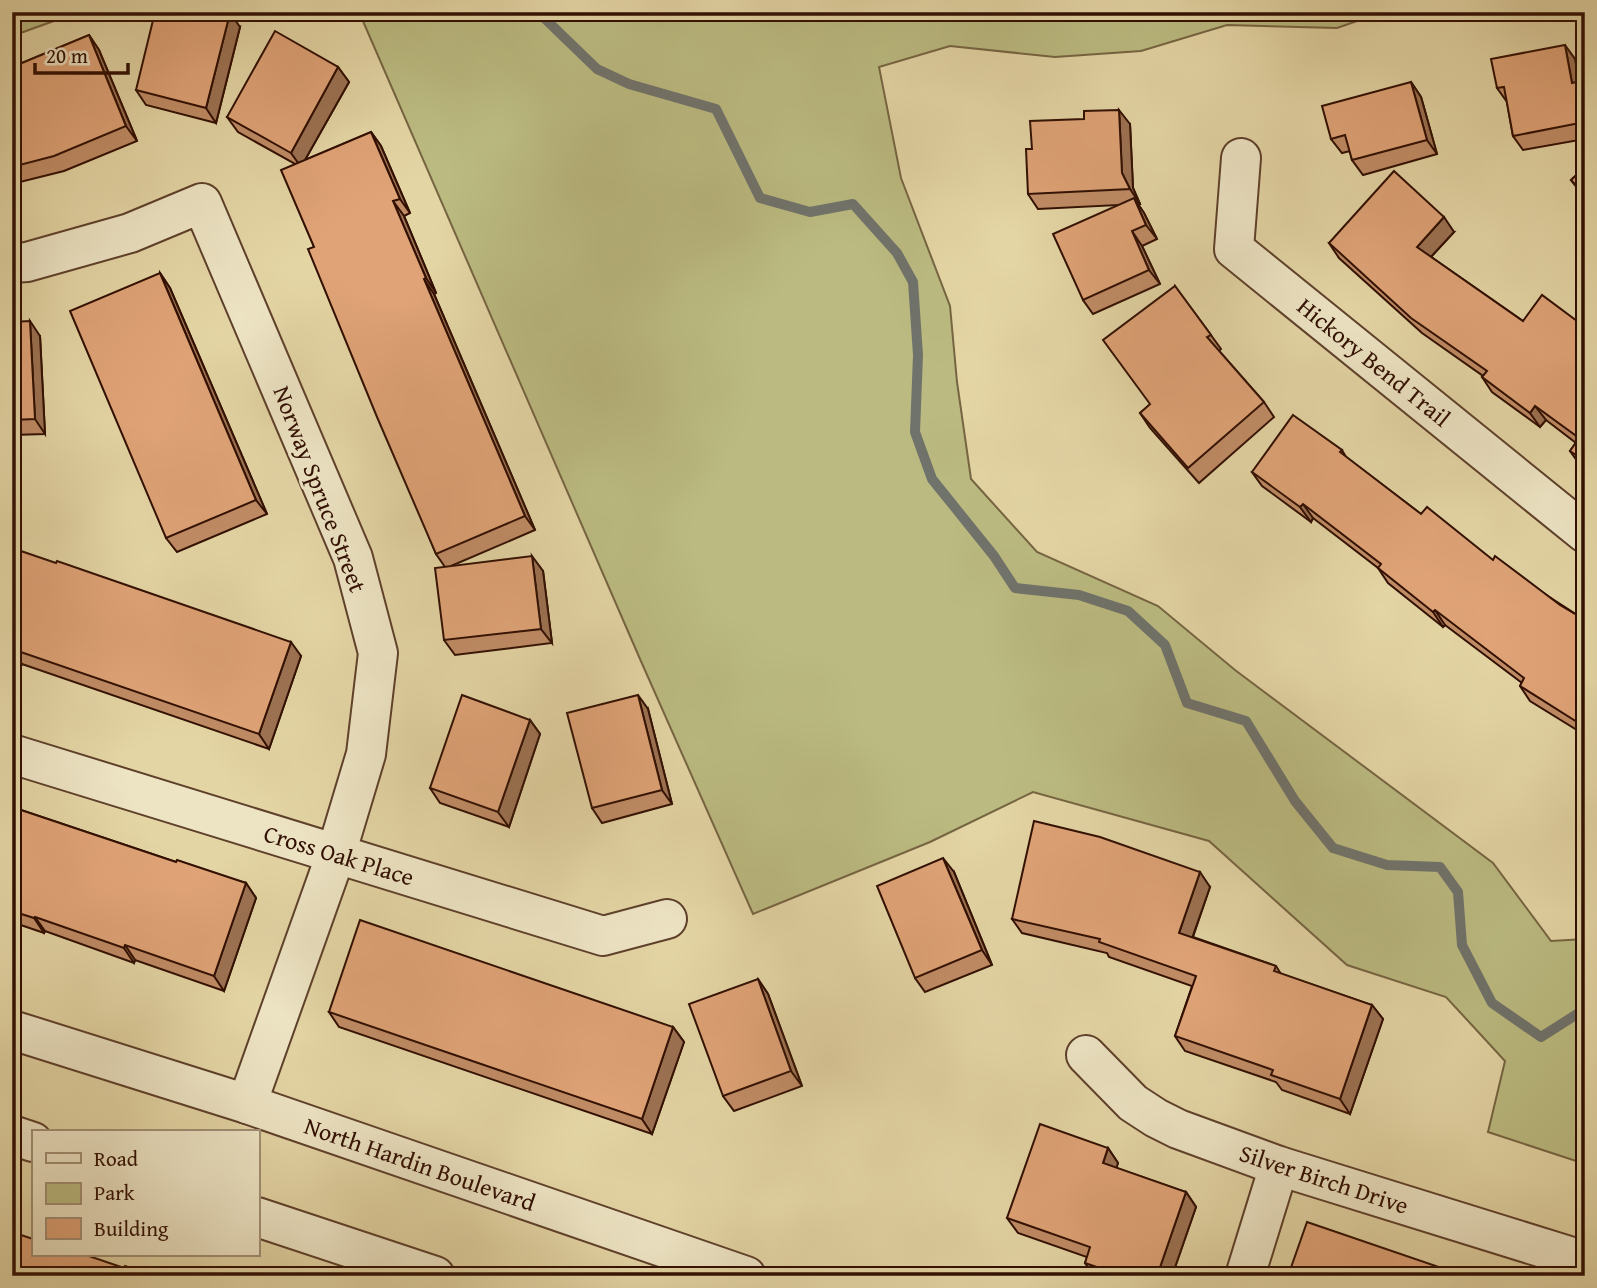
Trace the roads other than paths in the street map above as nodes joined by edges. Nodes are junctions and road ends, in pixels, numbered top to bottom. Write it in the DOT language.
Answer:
graph roads {
  1 [pos="1241,158"];
  2 [pos="12,263"];
  3 [pos="1585,533"];
  4 [pos="12,754"];
  5 [pos="337,854"];
  6 [pos="667,919"];
  7 [pos="12,1030"];
  8 [pos="1086,1055"];
  9 [pos="247,1104"];
  10 [pos="12,1135"];
  11 [pos="32,1142"];
  12 [pos="1279,1166"];
  13 [pos="259,1218"];
  14 [pos="1585,1262"];
  15 [pos="435,1276"];
  16 [pos="746,1276"];
  17 [pos="1245,1276"];
  1 -- 3 [label="street, Hickory Bend Trail"];
  2 -- 5 [label="street, Norway Spruce Street"];
  4 -- 5 [label="street, Cross Oak Place"];
  5 -- 6 [label="street, Cross Oak Place"];
  5 -- 9 [label="street, Norway Spruce Street"];
  7 -- 9 [label="street, North Hardin Boulevard"];
  8 -- 12 [label="street, Silver Birch Drive"];
  9 -- 16 [label="street, North Hardin Boulevard"];
  10 -- 11 [label="street"];
  12 -- 14 [label="street, Silver Birch Drive"];
  12 -- 17 [label="street"];
  13 -- 15 [label="street"];
}
